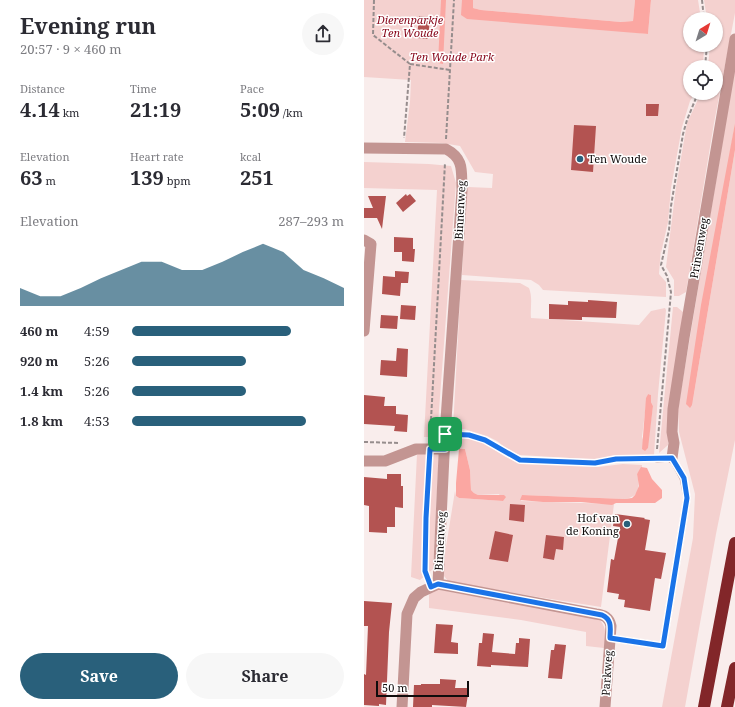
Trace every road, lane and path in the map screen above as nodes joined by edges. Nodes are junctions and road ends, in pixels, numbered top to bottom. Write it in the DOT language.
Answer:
graph roads {
  1 [pos="374,0"];
  2 [pos="454,0"];
  3 [pos="702,0"];
  4 [pos="703,12"];
  5 [pos="735,39"];
  6 [pos="410,64"];
  7 [pos="450,70"];
  8 [pos="695,100"];
  9 [pos="364,148"];
  10 [pos="403,149"];
  11 [pos="446,149"];
  12 [pos="445,162"];
  13 [pos="364,240"];
  14 [pos="364,331"];
  15 [pos="445,434"];
  16 [pos="430,446"];
  17 [pos="445,449"];
  18 [pos="672,458"];
  19 [pos="657,459"];
  20 [pos="364,460"];
  21 [pos="735,543"];
  22 [pos="434,585"];
  23 [pos="610,638"];
  24 [pos="735,668"];
  25 [pos="402,707"];
  26 [pos="605,707"];
  27 [pos="704,707"];
  28 [pos="727,707"];
  1 -- 6 [label="path"];
  2 -- 7 [label="path"];
  3 -- 4 [label="path"];
  5 -- 18 [label="street, Prinsenweg"];
  6 -- 7 [label="path"];
  6 -- 10 [label="path"];
  7 -- 11 [label="path"];
  8 -- 19 [label="path"];
  9 -- 10 [label="street"];
  10 -- 11 [label="street"];
  11 -- 15 [label="street, Binnenweg"];
  12 -- 16 [label="path"];
  13 -- 14 [label="street"];
  15 -- 17 [label="street, Binnenweg"];
  15 -- 19 [label="path"];
  16 -- 17 [label="street"];
  16 -- 20 [label="street"];
  16 -- 22 [label="path"];
  17 -- 22 [label="street, Binnenweg"];
  18 -- 19 [label="lane"];
  18 -- 23 [label="lane"];
  21 -- 27 [label="highway"];
  22 -- 23 [label="street, Binnenweg"];
  22 -- 25 [label="street"];
  23 -- 26 [label="street, Parkweg"];
  24 -- 28 [label="highway"];
}
